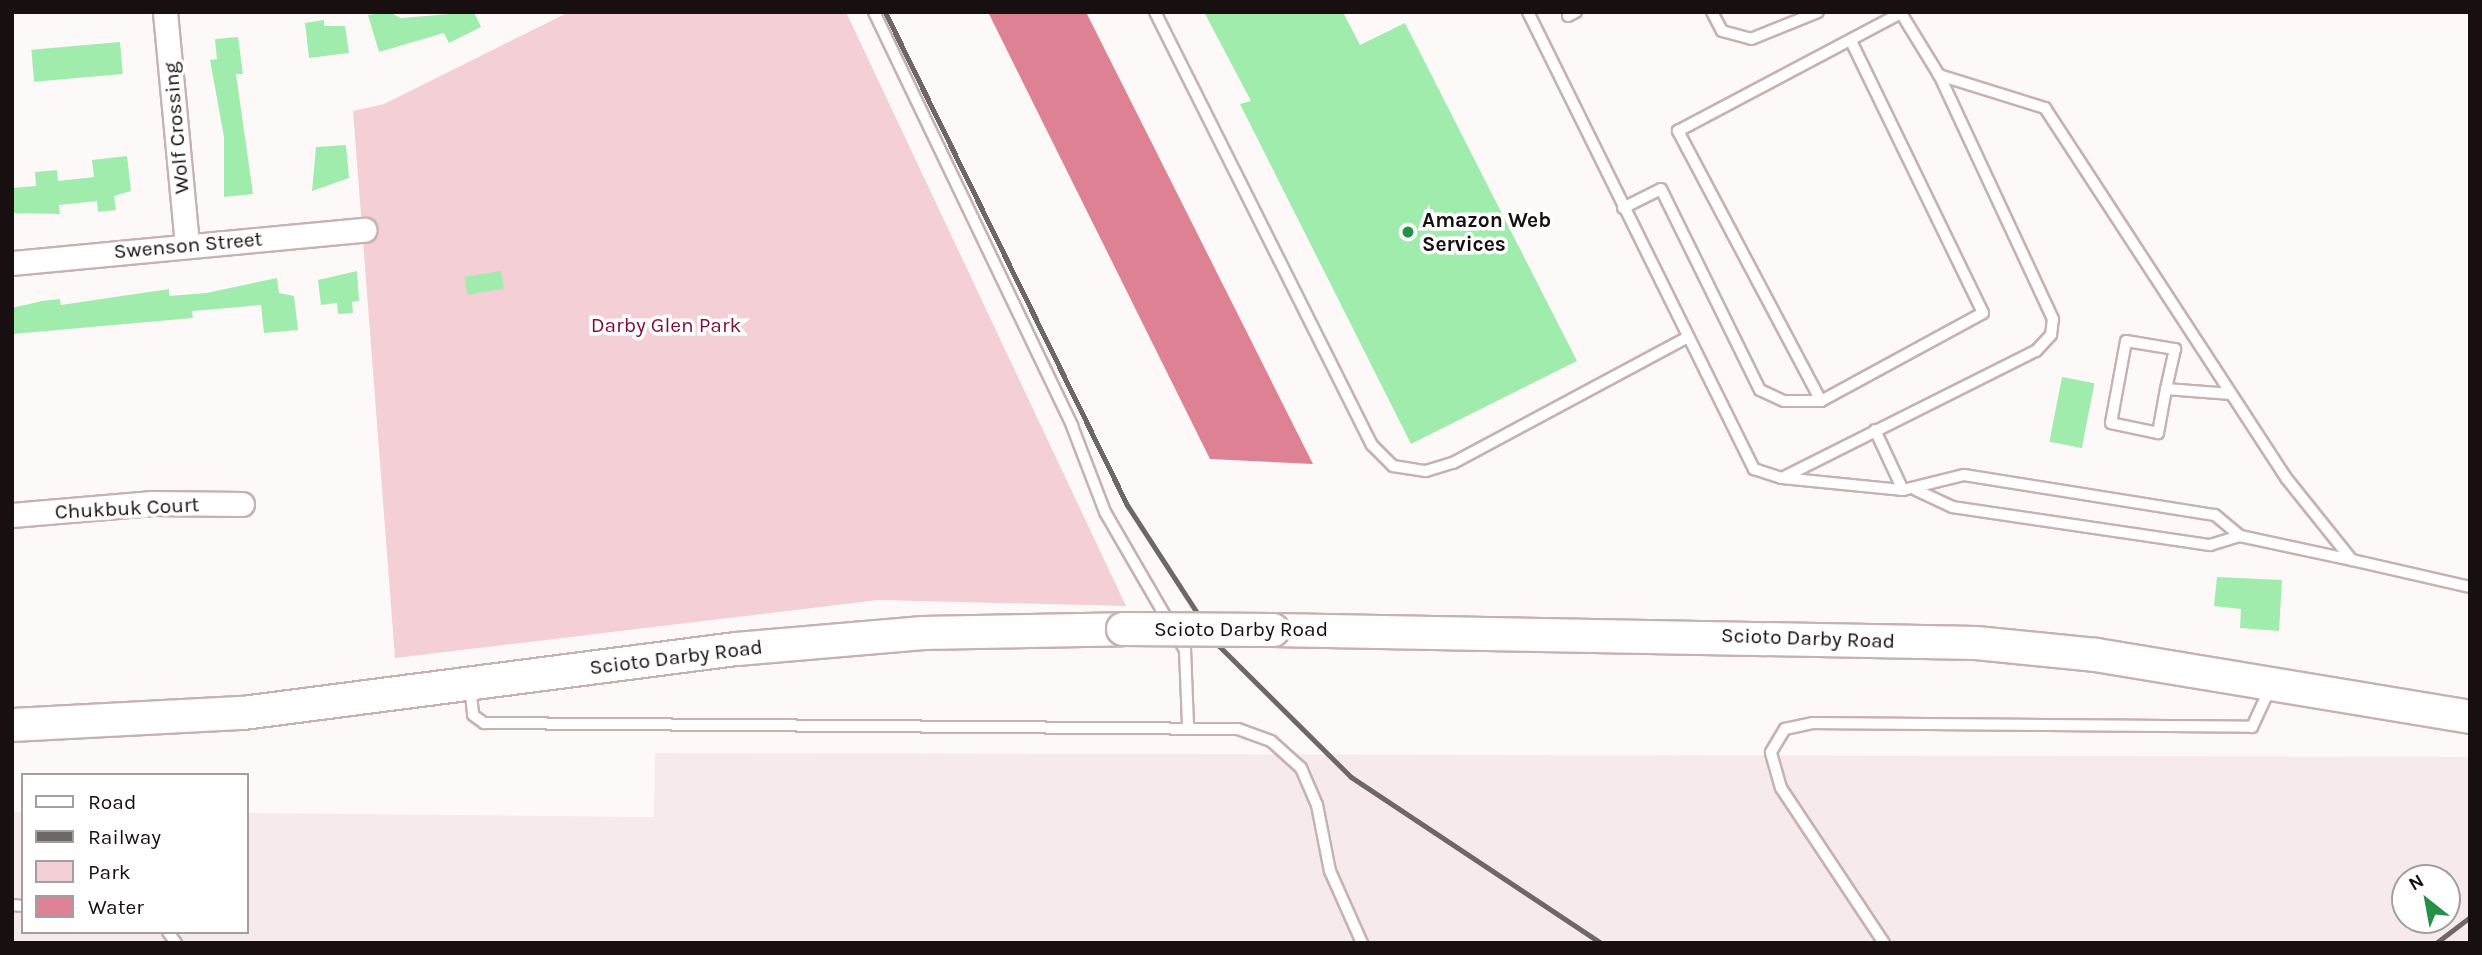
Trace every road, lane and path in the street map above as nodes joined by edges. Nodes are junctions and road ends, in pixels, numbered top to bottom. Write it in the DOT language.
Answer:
graph roads {
  1 [pos="165,12"];
  2 [pos="874,12"];
  3 [pos="1155,12"];
  4 [pos="1528,12"];
  5 [pos="1712,12"];
  6 [pos="1818,12"];
  7 [pos="1901,12"];
  8 [pos="1851,41"];
  9 [pos="1940,75"];
  10 [pos="1623,208"];
  11 [pos="364,230"];
  12 [pos="187,243"];
  13 [pos="12,263"];
  14 [pos="1688,337"];
  15 [pos="2166,388"];
  16 [pos="2231,394"];
  17 [pos="1821,401"];
  18 [pos="1875,430"];
  19 [pos="1782,478"];
  20 [pos="1903,490"];
  21 [pos="1916,490"];
  22 [pos="242,504"];
  23 [pos="12,515"];
  24 [pos="2240,536"];
  25 [pos="2353,560"];
  26 [pos="2470,587"];
  27 [pos="470,684"];
  28 [pos="2272,685"];
  29 [pos="2470,717"];
  30 [pos="1188,724"];
  31 [pos="12,725"];
  32 [pos="1362,943"];
  33 [pos="1884,943"];
  1 -- 12 [label="street, Wolf Crossing"];
  2 -- 30 [label="lane"];
  3 -- 14 [label="lane"];
  4 -- 10 [label="lane"];
  5 -- 6 [label="lane"];
  7 -- 8 [label="lane"];
  7 -- 9 [label="lane"];
  8 -- 17 [label="lane"];
  8 -- 17 [label="lane"];
  9 -- 16 [label="lane"];
  9 -- 18 [label="lane"];
  10 -- 14 [label="lane"];
  10 -- 17 [label="lane"];
  11 -- 12 [label="street, Swenson Street"];
  12 -- 13 [label="street, Swenson Street"];
  14 -- 19 [label="lane"];
  15 -- 15 [label="lane"];
  15 -- 16 [label="lane"];
  16 -- 25 [label="lane"];
  18 -- 19 [label="lane"];
  18 -- 20 [label="lane"];
  19 -- 20 [label="lane"];
  20 -- 21 [label="lane"];
  21 -- 24 [label="lane"];
  21 -- 24 [label="lane"];
  22 -- 23 [label="street, Chukbuk Court"];
  24 -- 25 [label="lane"];
  25 -- 26 [label="lane"];
  27 -- 28 [label="main road, Scioto Darby Road, bridge"];
  27 -- 30 [label="lane"];
  27 -- 31 [label="main road, Scioto Darby Road"];
  28 -- 29 [label="main road, Scioto Darby Road"];
  28 -- 33 [label="lane"];
  30 -- 32 [label="lane"];
}
